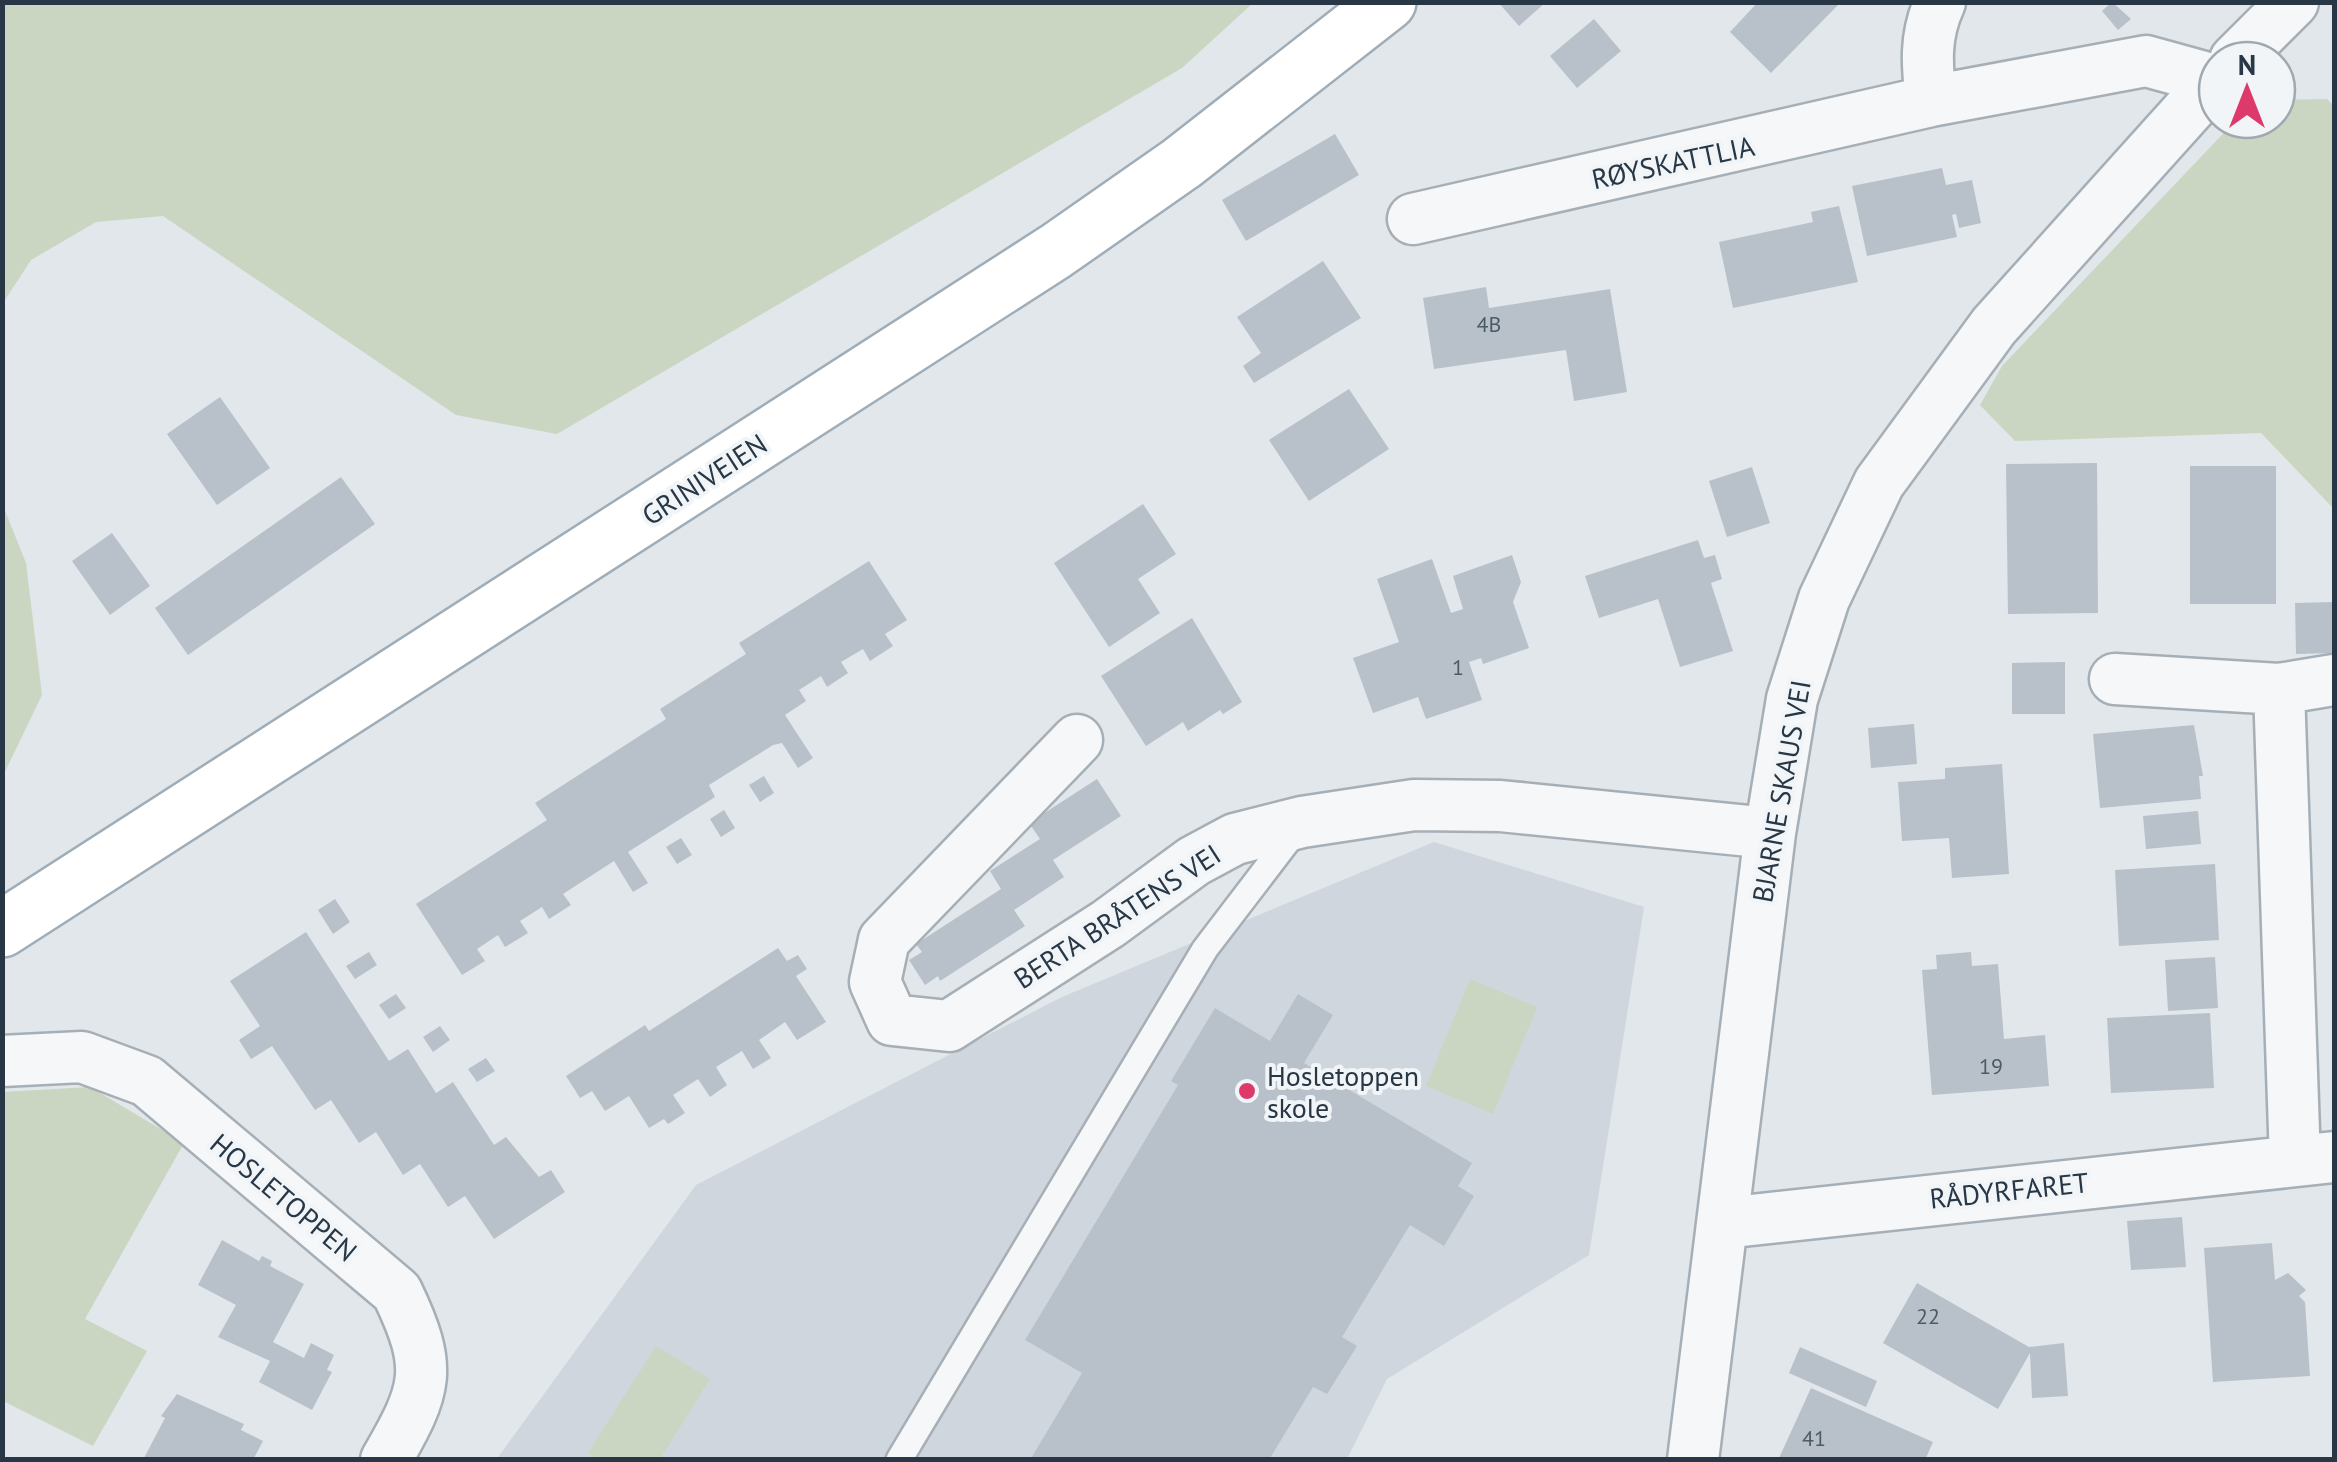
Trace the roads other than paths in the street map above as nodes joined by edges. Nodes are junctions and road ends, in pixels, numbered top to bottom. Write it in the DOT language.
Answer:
graph roads {
  1 [pos="1388,2"];
  2 [pos="1940,2"];
  3 [pos="2293,2"];
  4 [pos="2254,40"];
  5 [pos="2197,68"];
  6 [pos="2197,100"];
  7 [pos="1931,102"];
  8 [pos="1414,220"];
  9 [pos="2115,679"];
  10 [pos="2334,680"];
  11 [pos="2280,689"];
  12 [pos="1077,740"];
  13 [pos="1302,822"];
  14 [pos="1770,833"];
  15 [pos="2,930"];
  16 [pos="2,1062"];
  17 [pos="2315,1159"];
  18 [pos="1724,1223"];
  19 [pos="386,1460"];
  20 [pos="899,1460"];
  21 [pos="1693,1460"];
  1 -- 15 [label="main road, GRINIVEIEN"];
  2 -- 7 [label="street"];
  3 -- 4 [label="street, BJARNE SKAUS VEI"];
  5 -- 7 [label="street, RØYSKATTLIA"];
  6 -- 14 [label="street, BJARNE SKAUS VEI"];
  7 -- 8 [label="street, RØYSKATTLIA"];
  9 -- 11 [label="street"];
  10 -- 11 [label="street"];
  11 -- 17 [label="street, RÅDYRFARET"];
  12 -- 13 [label="street, BERTA BRÅTENS VEI"];
  13 -- 14 [label="street, BERTA BRÅTENS VEI"];
  13 -- 20 [label="lane"];
  14 -- 18 [label="street, BJARNE SKAUS VEI"];
  16 -- 19 [label="street, HOSLETOPPEN"];
  17 -- 18 [label="street, RÅDYRFARET"];
  18 -- 21 [label="street, BJARNE SKAUS VEI"];
}
